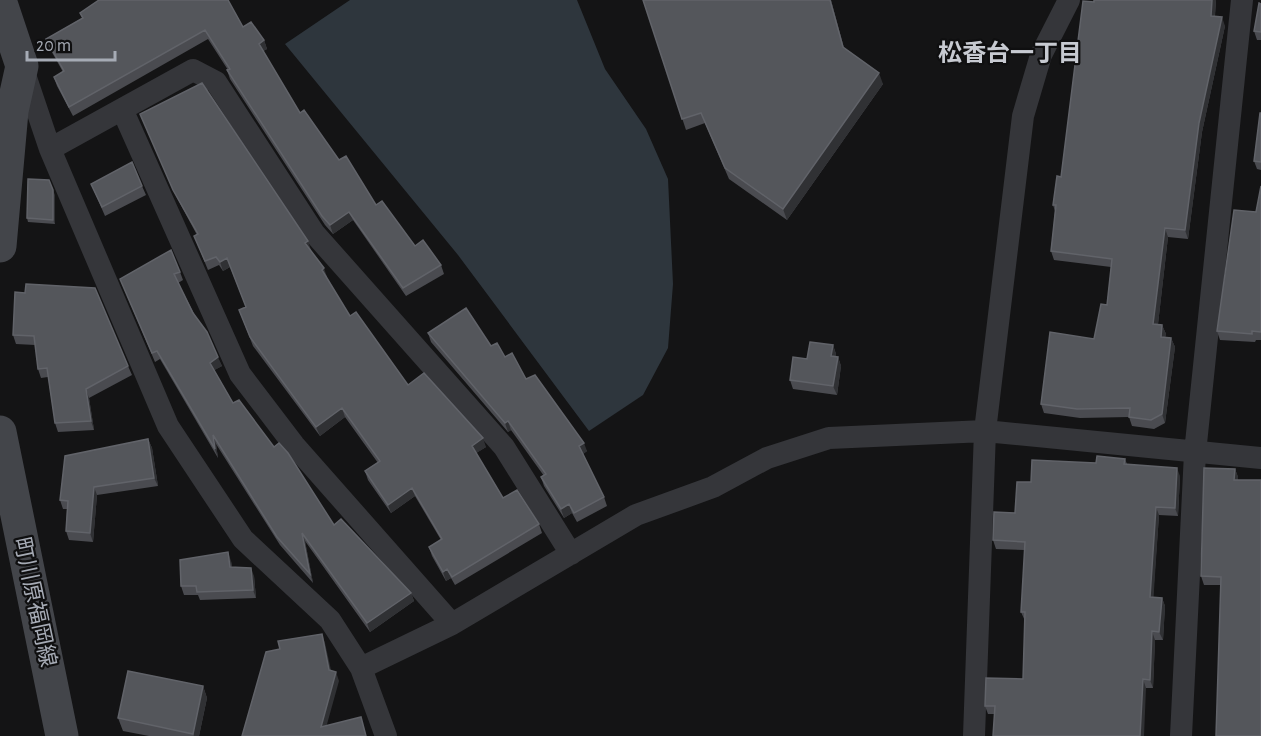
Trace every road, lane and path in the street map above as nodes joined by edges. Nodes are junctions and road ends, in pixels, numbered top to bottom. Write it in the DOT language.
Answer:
graph roads {
  1 [pos="0,0"];
  2 [pos="1069,0"];
  3 [pos="1242,0"];
  4 [pos="22,66"];
  5 [pos="122,108"];
  6 [pos="50,149"];
  7 [pos="0,246"];
  8 [pos="985,431"];
  9 [pos="0,432"];
  10 [pos="1195,453"];
  11 [pos="1261,458"];
  12 [pos="571,554"];
  13 [pos="452,624"];
  14 [pos="361,668"];
  15 [pos="62,736"];
  16 [pos="386,736"];
  17 [pos="974,736"];
  18 [pos="1181,736"];
  1 -- 4 [label="main road"];
  2 -- 8 [label="street"];
  3 -- 10 [label="street"];
  4 -- 6 [label="street"];
  4 -- 7 [label="main road"];
  5 -- 6 [label="street"];
  5 -- 12 [label="street"];
  5 -- 13 [label="street"];
  6 -- 14 [label="street"];
  8 -- 10 [label="street"];
  8 -- 12 [label="street"];
  8 -- 17 [label="street"];
  9 -- 15 [label="main road, 町川原福岡線"];
  10 -- 11 [label="street"];
  10 -- 18 [label="street"];
  12 -- 13 [label="street"];
  13 -- 14 [label="street"];
  14 -- 16 [label="street"];
}
